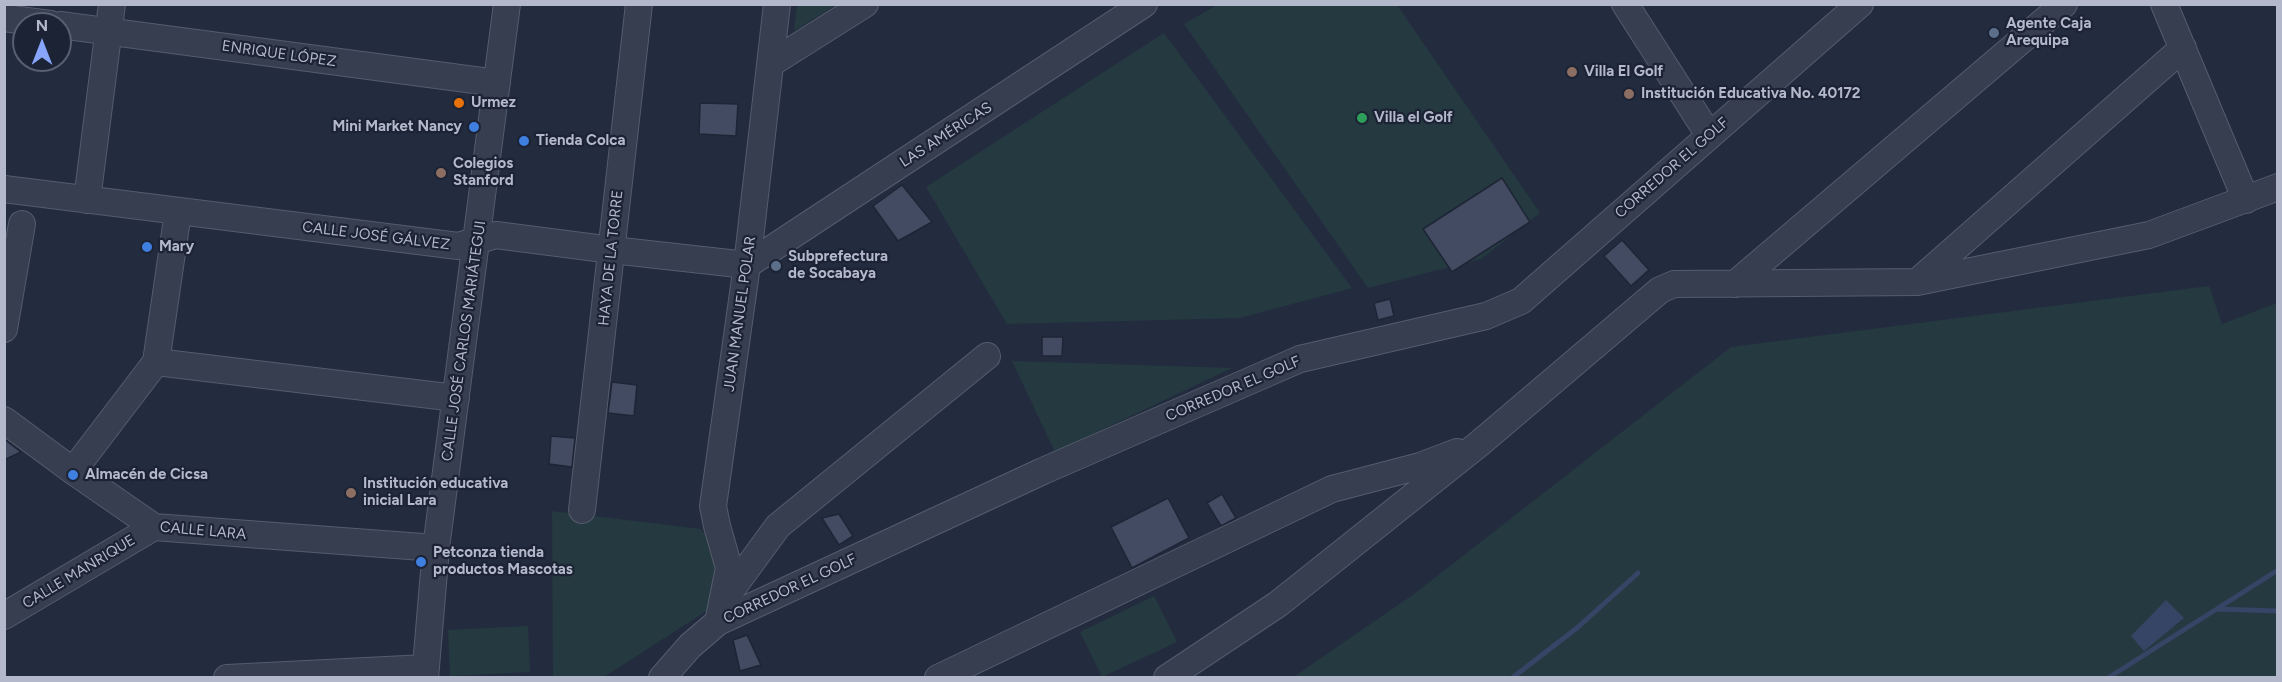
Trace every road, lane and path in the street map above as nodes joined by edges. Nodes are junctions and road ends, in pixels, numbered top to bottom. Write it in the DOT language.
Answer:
graph roads {
  1 [pos="112,4"];
  2 [pos="507,4"];
  3 [pos="639,4"];
  4 [pos="777,4"];
  5 [pos="865,4"];
  6 [pos="1144,4"];
  7 [pos="1860,4"];
  8 [pos="2064,4"];
  9 [pos="2164,4"];
  10 [pos="1626,5"];
  11 [pos="72,27"];
  12 [pos="108,32"];
  13 [pos="2183,48"];
  14 [pos="770,64"];
  15 [pos="497,83"];
  16 [pos="1709,135"];
  17 [pos="2277,188"];
  18 [pos="4,189"];
  19 [pos="87,200"];
  20 [pos="2246,200"];
  21 [pos="178,212"];
  22 [pos="22,224"];
  23 [pos="478,240"];
  24 [pos="612,250"];
  25 [pos="747,265"];
  26 [pos="1917,282"];
  27 [pos="1735,284"];
  28 [pos="5,327"];
  29 [pos="987,356"];
  30 [pos="156,362"];
  31 [pos="456,398"];
  32 [pos="4,420"];
  33 [pos="1480,443"];
  34 [pos="73,471"];
  35 [pos="582,510"];
  36 [pos="154,527"];
  37 [pos="436,548"];
  38 [pos="720,612"];
  39 [pos="4,616"];
  40 [pos="426,673"];
  41 [pos="227,678"];
  42 [pos="662,678"];
  43 [pos="938,678"];
  44 [pos="1167,678"];
  1 -- 12 [label="street"];
  2 -- 15 [label="street, CALLE JOSÉ CARLOS MARIÁTEGUI"];
  3 -- 24 [label="street, HAYA DE LA TORRE"];
  4 -- 14 [label="street, JUAN MANUEL POLAR"];
  5 -- 14 [label="street"];
  6 -- 25 [label="street, LAS AMÉRICAS"];
  7 -- 16 [label="street, CORREDOR EL GOLF"];
  8 -- 27 [label="street"];
  9 -- 13 [label="street"];
  10 -- 16 [label="street"];
  11 -- 12 [label="street, ENRIQUE LÓPEZ"];
  12 -- 15 [label="street, ENRIQUE LÓPEZ"];
  12 -- 19 [label="street"];
  13 -- 20 [label="street"];
  13 -- 26 [label="street"];
  14 -- 25 [label="street, JUAN MANUEL POLAR"];
  15 -- 23 [label="street, CALLE JOSÉ CARLOS MARIÁTEGUI"];
  16 -- 38 [label="street, CORREDOR EL GOLF"];
  17 -- 20 [label="street"];
  18 -- 19 [label="street, CALLE JOSÉ GÁLVEZ"];
  19 -- 21 [label="street, CALLE JOSÉ GÁLVEZ"];
  20 -- 26 [label="street"];
  21 -- 23 [label="street, CALLE JOSÉ GÁLVEZ"];
  21 -- 30 [label="street"];
  22 -- 28 [label="street"];
  23 -- 24 [label="street, CALLE JOSÉ GÁLVEZ"];
  23 -- 31 [label="street, CALLE JOSÉ CARLOS MARIÁTEGUI"];
  24 -- 25 [label="street, CALLE JOSÉ GÁLVEZ"];
  24 -- 35 [label="street, HAYA DE LA TORRE"];
  25 -- 38 [label="street, JUAN MANUEL POLAR"];
  26 -- 27 [label="street"];
  27 -- 33 [label="street"];
  29 -- 38 [label="street"];
  30 -- 31 [label="street"];
  30 -- 34 [label="street"];
  31 -- 37 [label="street, CALLE JOSÉ CARLOS MARIÁTEGUI"];
  32 -- 34 [label="street, CALLE LARA"];
  33 -- 43 [label="street"];
  33 -- 44 [label="street"];
  34 -- 36 [label="street, CALLE LARA"];
  36 -- 37 [label="street, CALLE LARA"];
  36 -- 39 [label="street, CALLE MANRIQUE"];
  37 -- 40 [label="street, CALLE JOSÉ CARLOS MARIÁTEGUI"];
  38 -- 42 [label="street, CORREDOR EL GOLF"];
  40 -- 41 [label="street"];
}
